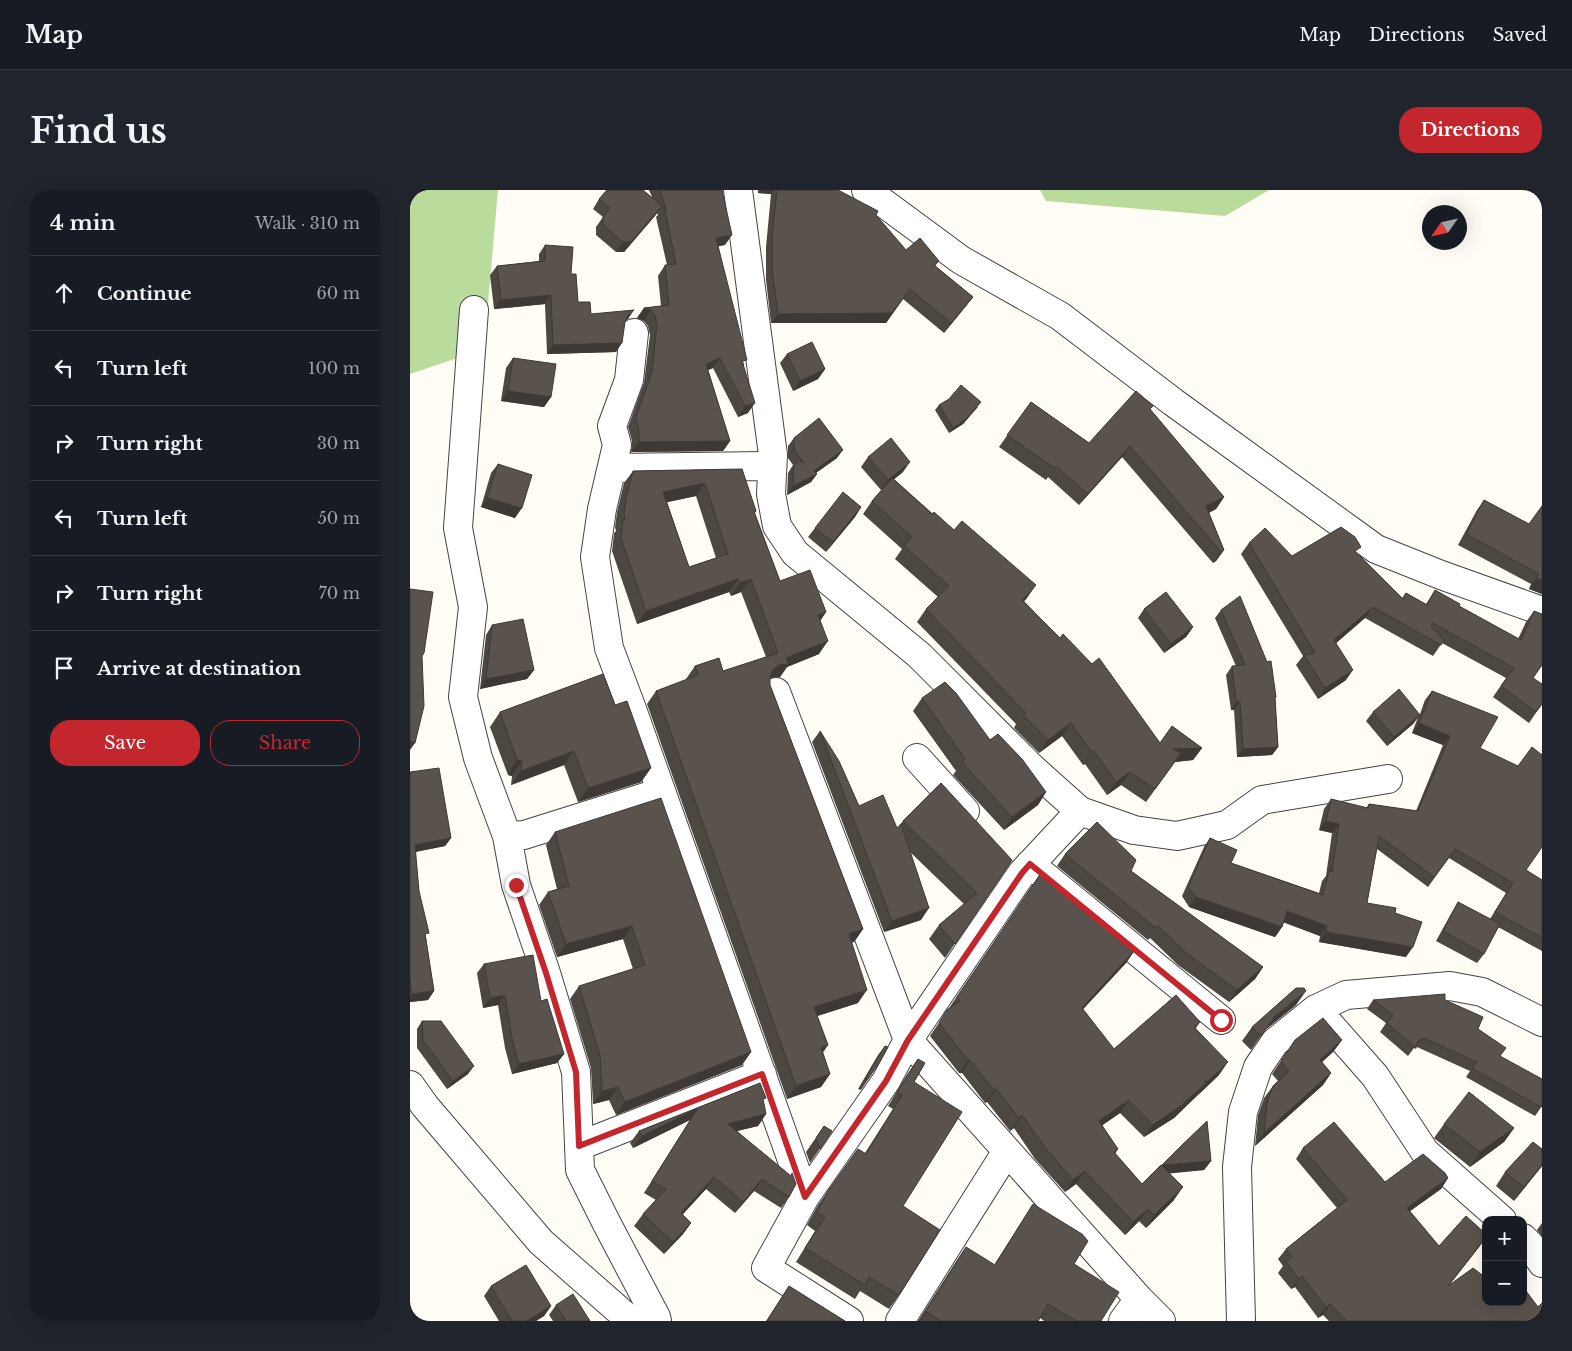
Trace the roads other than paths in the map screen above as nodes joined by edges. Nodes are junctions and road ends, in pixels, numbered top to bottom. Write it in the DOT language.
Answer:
graph roads {
  1 [pos="738,190"];
  2 [pos="866,190"];
  3 [pos="474,310"];
  4 [pos="634,333"];
  5 [pos="772,466"];
  6 [pos="612,468"];
  7 [pos="1542,611"];
  8 [pos="776,692"];
  9 [pos="917,758"];
  10 [pos="1388,779"];
  11 [pos="661,792"];
  12 [pos="1080,810"];
  13 [pos="982,830"];
  14 [pos="507,836"];
  15 [pos="1002,852"];
  16 [pos="1026,869"];
  17 [pos="1316,1008"];
  18 [pos="1221,1020"];
  19 [pos="1542,1022"];
  20 [pos="908,1040"];
  21 [pos="762,1074"];
  22 [pos="410,1085"];
  23 [pos="579,1146"];
  24 [pos="1007,1151"];
  25 [pos="805,1197"];
  26 [pos="1497,1216"];
  27 [pos="1527,1242"];
  28 [pos="1542,1263"];
  29 [pos="1139,1298"];
  30 [pos="631,1321"];
  31 [pos="657,1321"];
  32 [pos="849,1321"];
  33 [pos="900,1321"];
  34 [pos="1123,1321"];
  35 [pos="1161,1321"];
  36 [pos="1241,1321"];
  1 -- 5 [label="street"];
  2 -- 7 [label="street"];
  3 -- 14 [label="street"];
  4 -- 6 [label="street"];
  5 -- 6 [label="street"];
  5 -- 12 [label="street"];
  6 -- 11 [label="street"];
  8 -- 20 [label="street"];
  9 -- 13 [label="street"];
  10 -- 12 [label="street"];
  11 -- 14 [label="street"];
  11 -- 21 [label="street"];
  12 -- 16 [label="street"];
  14 -- 23 [label="street"];
  15 -- 16 [label="street"];
  16 -- 18 [label="street"];
  16 -- 20 [label="street"];
  17 -- 19 [label="street"];
  17 -- 26 [label="street"];
  17 -- 36 [label="street"];
  20 -- 24 [label="street"];
  20 -- 25 [label="street"];
  21 -- 23 [label="street"];
  21 -- 25 [label="street"];
  22 -- 30 [label="street"];
  23 -- 31 [label="street"];
  24 -- 29 [label="street"];
  24 -- 33 [label="street"];
  25 -- 32 [label="street"];
  27 -- 28 [label="street"];
  29 -- 34 [label="street"];
  29 -- 35 [label="street"];
}
